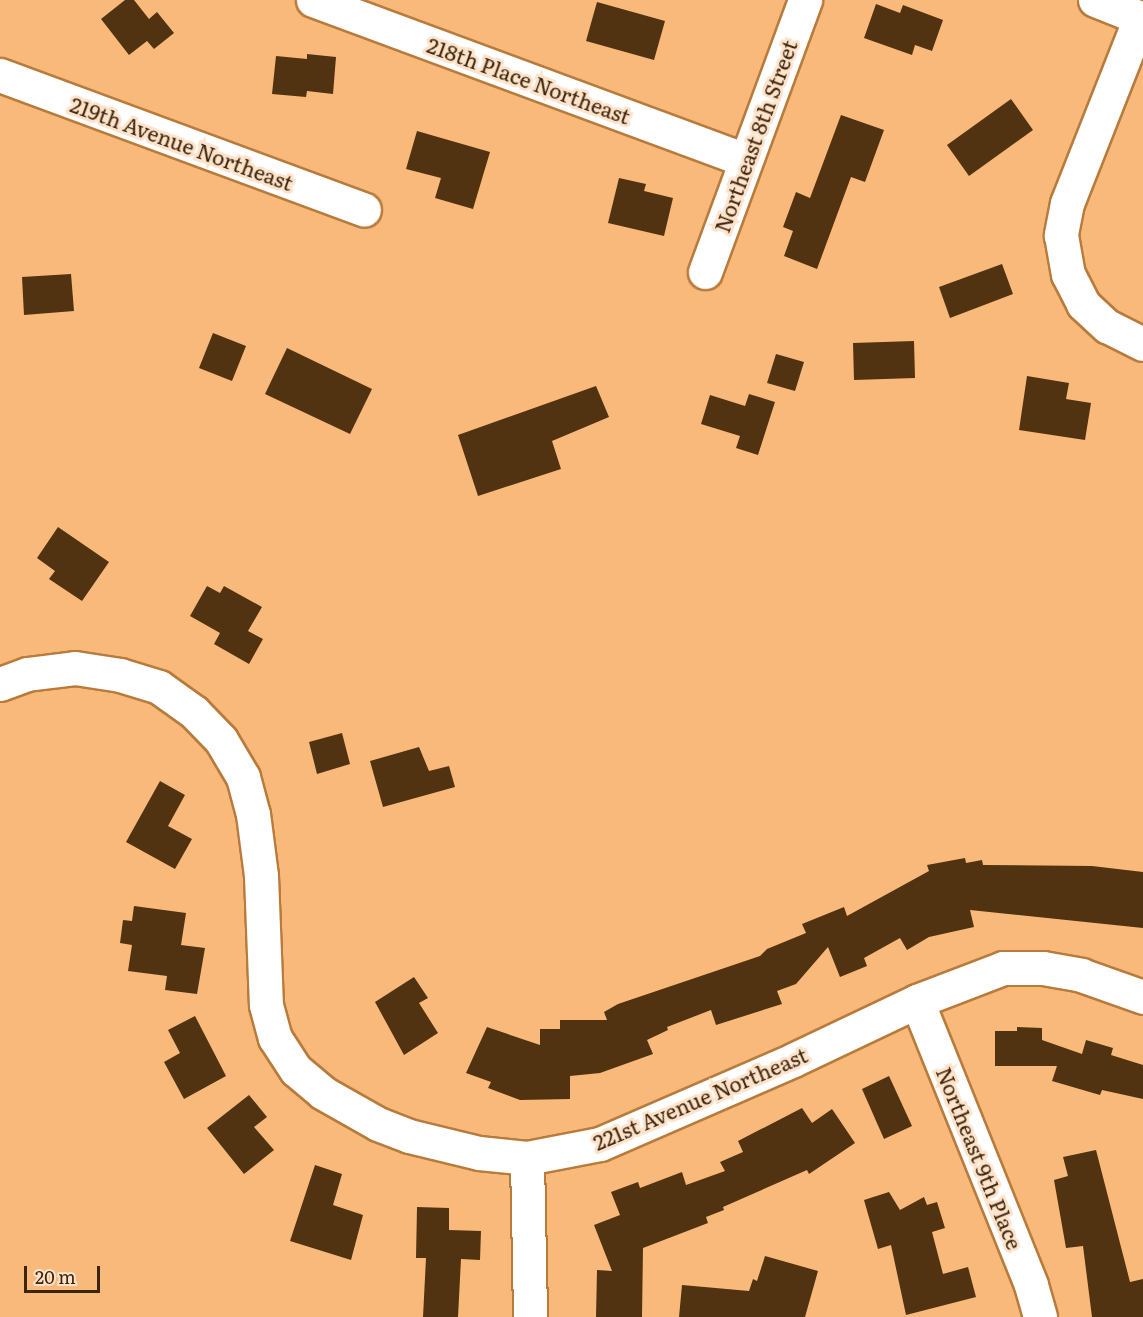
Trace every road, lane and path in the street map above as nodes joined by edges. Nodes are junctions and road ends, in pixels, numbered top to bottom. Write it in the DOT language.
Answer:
graph roads {
  1 [pos="313,0"];
  2 [pos="805,0"];
  3 [pos="1095,0"];
  4 [pos="1141,18"];
  5 [pos="0,75"];
  6 [pos="745,160"];
  7 [pos="364,210"];
  8 [pos="705,272"];
  9 [pos="1143,344"];
  10 [pos="0,684"];
  11 [pos="1143,997"];
  12 [pos="917,1001"];
  13 [pos="527,1158"];
  14 [pos="530,1317"];
  15 [pos="1040,1317"];
  1 -- 6 [label="street, 218th Place Northeast"];
  2 -- 6 [label="street, Northeast 8th Street"];
  3 -- 4 [label="street"];
  4 -- 9 [label="street"];
  5 -- 7 [label="street, 219th Avenue Northeast"];
  6 -- 8 [label="street, Northeast 8th Street"];
  10 -- 13 [label="street, 221st Avenue Northeast"];
  11 -- 12 [label="street, 221st Avenue Northeast"];
  12 -- 13 [label="street, 221st Avenue Northeast"];
  12 -- 15 [label="street, Northeast 9th Place"];
  13 -- 14 [label="street"];
}
